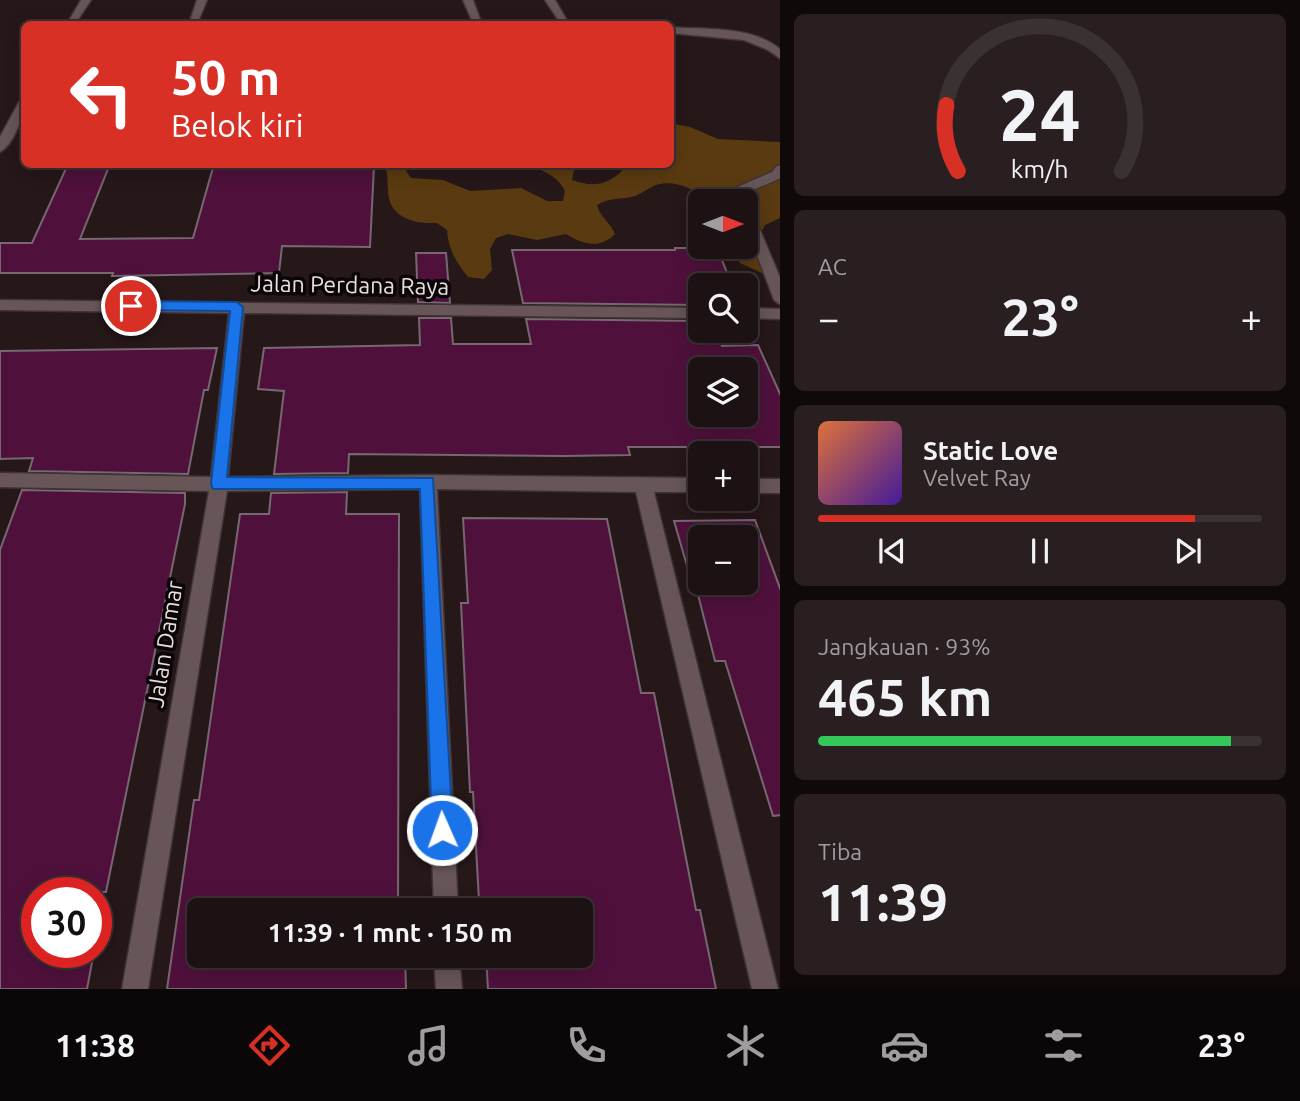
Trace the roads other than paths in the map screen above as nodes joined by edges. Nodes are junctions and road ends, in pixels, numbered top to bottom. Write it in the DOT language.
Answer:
graph roads {
  1 [pos="86,0"];
  2 [pos="202,0"];
  3 [pos="468,0"];
  4 [pos="550,0"];
  5 [pos="73,21"];
  6 [pos="194,21"];
  7 [pos="478,21"];
  8 [pos="563,21"];
  9 [pos="674,30"];
  10 [pos="764,41"];
  11 [pos="780,43"];
  12 [pos="780,56"];
  13 [pos="21,108"];
  14 [pos="0,148"];
  15 [pos="780,169"];
  16 [pos="744,189"];
  17 [pos="758,242"];
  18 [pos="780,300"];
  19 [pos="0,305"];
  20 [pos="237,307"];
  21 [pos="688,313"];
  22 [pos="758,313"];
  23 [pos="780,314"];
  24 [pos="428,482"];
  25 [pos="219,484"];
  26 [pos="643,484"];
  27 [pos="2,485"];
  28 [pos="688,485"];
  29 [pos="758,486"];
  30 [pos="780,486"];
  31 [pos="445,898"];
  32 [pos="448,968"];
  33 [pos="135,989"];
  34 [pos="449,989"];
  35 [pos="765,989"];
  1 -- 5 [label="street"];
  2 -- 6 [label="street"];
  3 -- 7 [label="street"];
  4 -- 8 [label="street"];
  9 -- 10 [label="street"];
  10 -- 11 [label="street"];
  10 -- 12 [label="street"];
  13 -- 14 [label="street"];
  15 -- 16 [label="street"];
  17 -- 18 [label="street"];
  19 -- 20 [label="street, Jalan Perdana Raya"];
  20 -- 21 [label="street, Jalan Perdana Raya"];
  20 -- 25 [label="street, Jalan Damar"];
  22 -- 23 [label="street"];
  24 -- 25 [label="street"];
  24 -- 26 [label="street"];
  24 -- 31 [label="street"];
  25 -- 27 [label="street"];
  25 -- 33 [label="street, Jalan Damar"];
  26 -- 28 [label="street"];
  26 -- 35 [label="street"];
  29 -- 30 [label="street"];
  32 -- 34 [label="street"];
}
